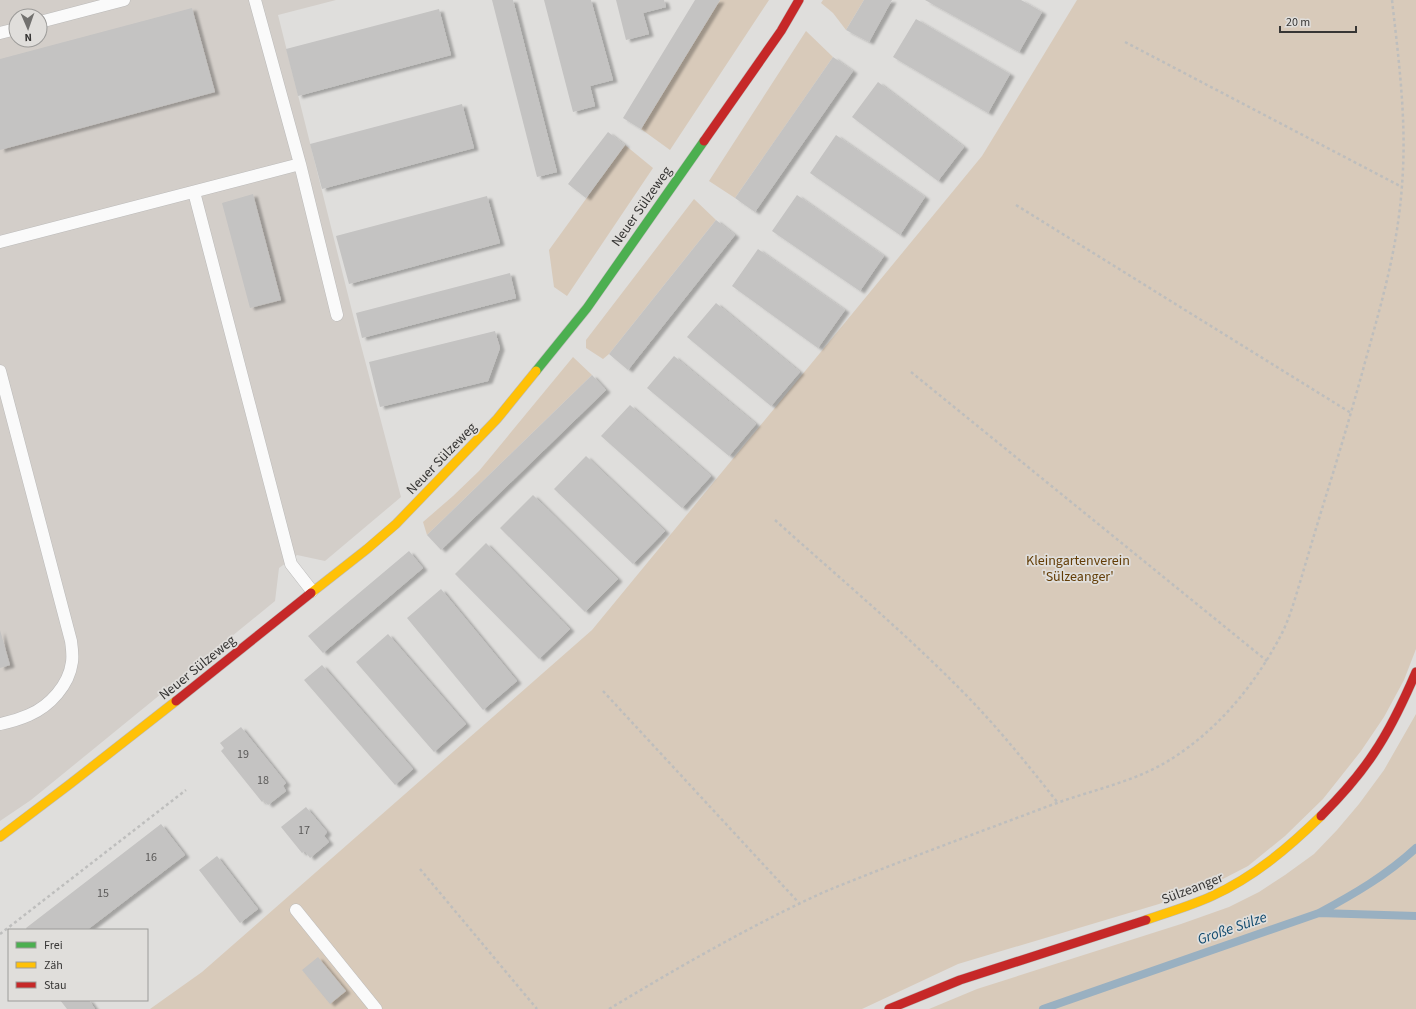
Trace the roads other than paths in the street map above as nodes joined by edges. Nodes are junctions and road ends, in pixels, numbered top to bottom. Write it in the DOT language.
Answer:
graph roads {
  1 [pos="124,0"];
  2 [pos="255,0"];
  3 [pos="799,0"];
  4 [pos="48,20"];
  5 [pos="300,164"];
  6 [pos="194,192"];
  7 [pos="0,242"];
  8 [pos="337,315"];
  9 [pos="0,370"];
  10 [pos="312,591"];
  11 [pos="1416,672"];
  12 [pos="0,724"];
  13 [pos="0,837"];
  14 [pos="296,910"];
  15 [pos="376,1009"];
  16 [pos="889,1009"];
  1 -- 4 [label="lane"];
  2 -- 5 [label="lane"];
  3 -- 10 [label="street, Neuer Sülzeweg"];
  5 -- 6 [label="lane"];
  5 -- 8 [label="lane"];
  6 -- 7 [label="lane"];
  6 -- 10 [label="lane"];
  9 -- 12 [label="lane"];
  10 -- 13 [label="street, Neuer Sülzeweg"];
  11 -- 16 [label="street, Sülzeanger"];
  14 -- 15 [label="lane"];
}
